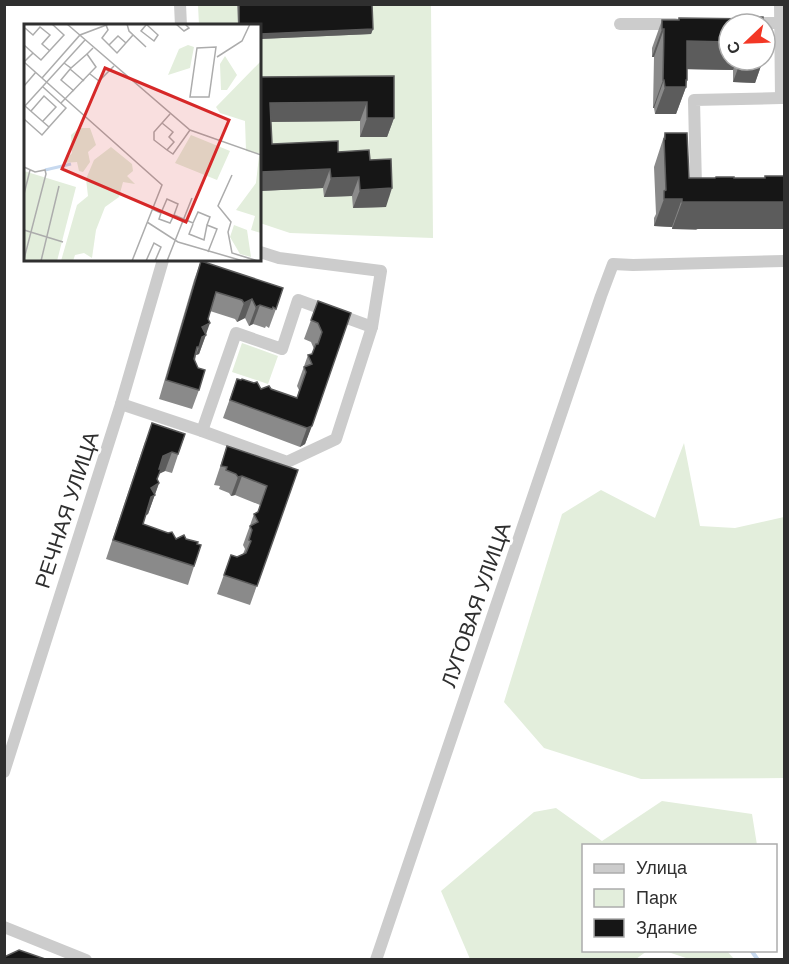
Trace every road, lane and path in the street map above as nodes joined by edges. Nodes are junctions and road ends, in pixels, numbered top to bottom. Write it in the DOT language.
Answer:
graph roads {
  1 [pos="180,4"];
  2 [pos="780,4"];
  3 [pos="782,23"];
  4 [pos="181,24"];
  5 [pos="620,24"];
  6 [pos="688,24"];
  7 [pos="783,98"];
  8 [pos="718,187"];
  9 [pos="261,252"];
  10 [pos="163,261"];
  11 [pos="784,261"];
  12 [pos="372,327"];
  13 [pos="121,404"];
  14 [pos="202,431"];
  15 [pos="4,772"];
  16 [pos="4,927"];
  17 [pos="86,960"];
  18 [pos="376,960"];
  1 -- 4 [label="street"];
  2 -- 3 [label="street"];
  3 -- 7 [label="street"];
  5 -- 6 [label="street"];
  7 -- 8 [label="street"];
  9 -- 12 [label="street"];
  10 -- 13 [label="street, РЕЧНАЯ УЛИЦА"];
  11 -- 18 [label="street, ЛУГОВАЯ УЛИЦА"];
  12 -- 14 [label="street"];
  12 -- 14 [label="street"];
  13 -- 14 [label="street"];
  13 -- 15 [label="street, РЕЧНАЯ УЛИЦА"];
  16 -- 17 [label="street"];
}
